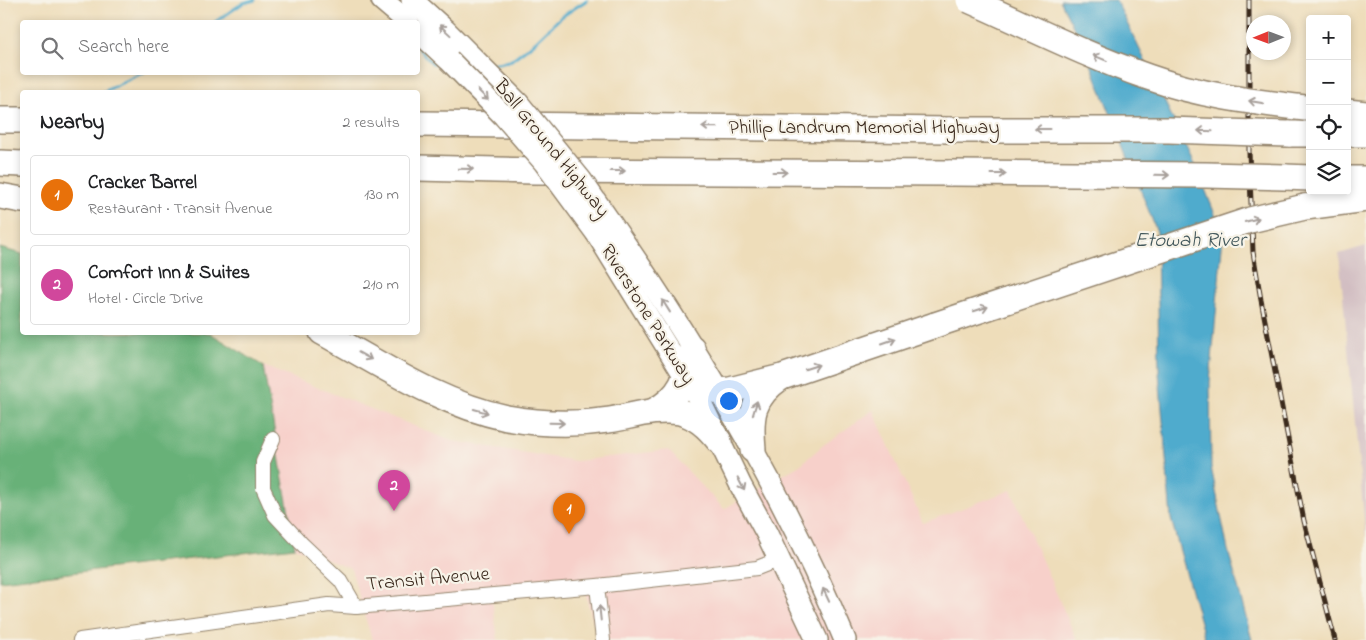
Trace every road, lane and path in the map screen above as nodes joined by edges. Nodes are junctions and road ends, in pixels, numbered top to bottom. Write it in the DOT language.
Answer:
graph roads {
  1 [pos="382,0"];
  2 [pos="412,0"];
  3 [pos="969,0"];
  4 [pos="406,20"];
  5 [pos="420,33"];
  6 [pos="1306,108"];
  7 [pos="1351,112"];
  8 [pos="1366,114"];
  9 [pos="0,120"];
  10 [pos="20,120"];
  11 [pos="420,124"];
  12 [pos="1299,134"];
  13 [pos="1351,134"];
  14 [pos="1366,134"];
  15 [pos="0,163"];
  16 [pos="20,164"];
  17 [pos="420,168"];
  18 [pos="1306,178"];
  19 [pos="1351,179"];
  20 [pos="1366,179"];
  21 [pos="0,196"];
  22 [pos="1366,199"];
  23 [pos="20,200"];
  24 [pos="604,228"];
  25 [pos="328,335"];
  26 [pos="692,348"];
  27 [pos="686,377"];
  28 [pos="782,377"];
  29 [pos="719,391"];
  30 [pos="654,411"];
  31 [pos="273,439"];
  32 [pos="719,441"];
  33 [pos="753,450"];
  34 [pos="780,559"];
  35 [pos="597,586"];
  36 [pos="356,607"];
  37 [pos="80,640"];
  38 [pos="603,640"];
  39 [pos="817,640"];
  40 [pos="845,640"];
  1 -- 4 [label="main road"];
  24 -- 2 [label="main road, Ball Ground Highway, one-way, bridge"];
  6 -- 3 [label="highway, one-way, bridge"];
  5 -- 24 [label="main road, Riverstone Parkway, one-way, bridge"];
  7 -- 8 [label="highway"];
  9 -- 10 [label="highway"];
  12 -- 11 [label="highway, Phillip Landrum Memorial Highway, one-way, bridge"];
  13 -- 14 [label="highway"];
  15 -- 16 [label="highway"];
  17 -- 18 [label="highway, one-way, bridge"];
  19 -- 20 [label="highway"];
  21 -- 23 [label="highway"];
  28 -- 22 [label="highway, one-way, bridge"];
  26 -- 24 [label="main road, Ball Ground Highway, one-way"];
  24 -- 27 [label="main road, Riverstone Parkway"];
  25 -- 30 [label="highway, one-way"];
  26 -- 27 [label="highway"];
  26 -- 29 [label="main road, Ball Ground Highway"];
  27 -- 29 [label="highway"];
  27 -- 30 [label="highway"];
  27 -- 32 [label="main road, Riverstone Parkway"];
  28 -- 29 [label="highway"];
  33 -- 28 [label="highway, one-way"];
  29 -- 33 [label="main road, Riverstone Parkway"];
  30 -- 32 [label="highway"];
  31 -- 36 [label="street"];
  32 -- 34 [label="main road, Riverstone Parkway, one-way"];
  40 -- 33 [label="main road, Riverstone Parkway, one-way"];
  34 -- 35 [label="street, Transit Avenue"];
  34 -- 39 [label="main road, Riverstone Parkway"];
  35 -- 36 [label="street, Transit Avenue"];
  38 -- 35 [label="street, one-way"];
  36 -- 37 [label="street, Transit Avenue"];
}
